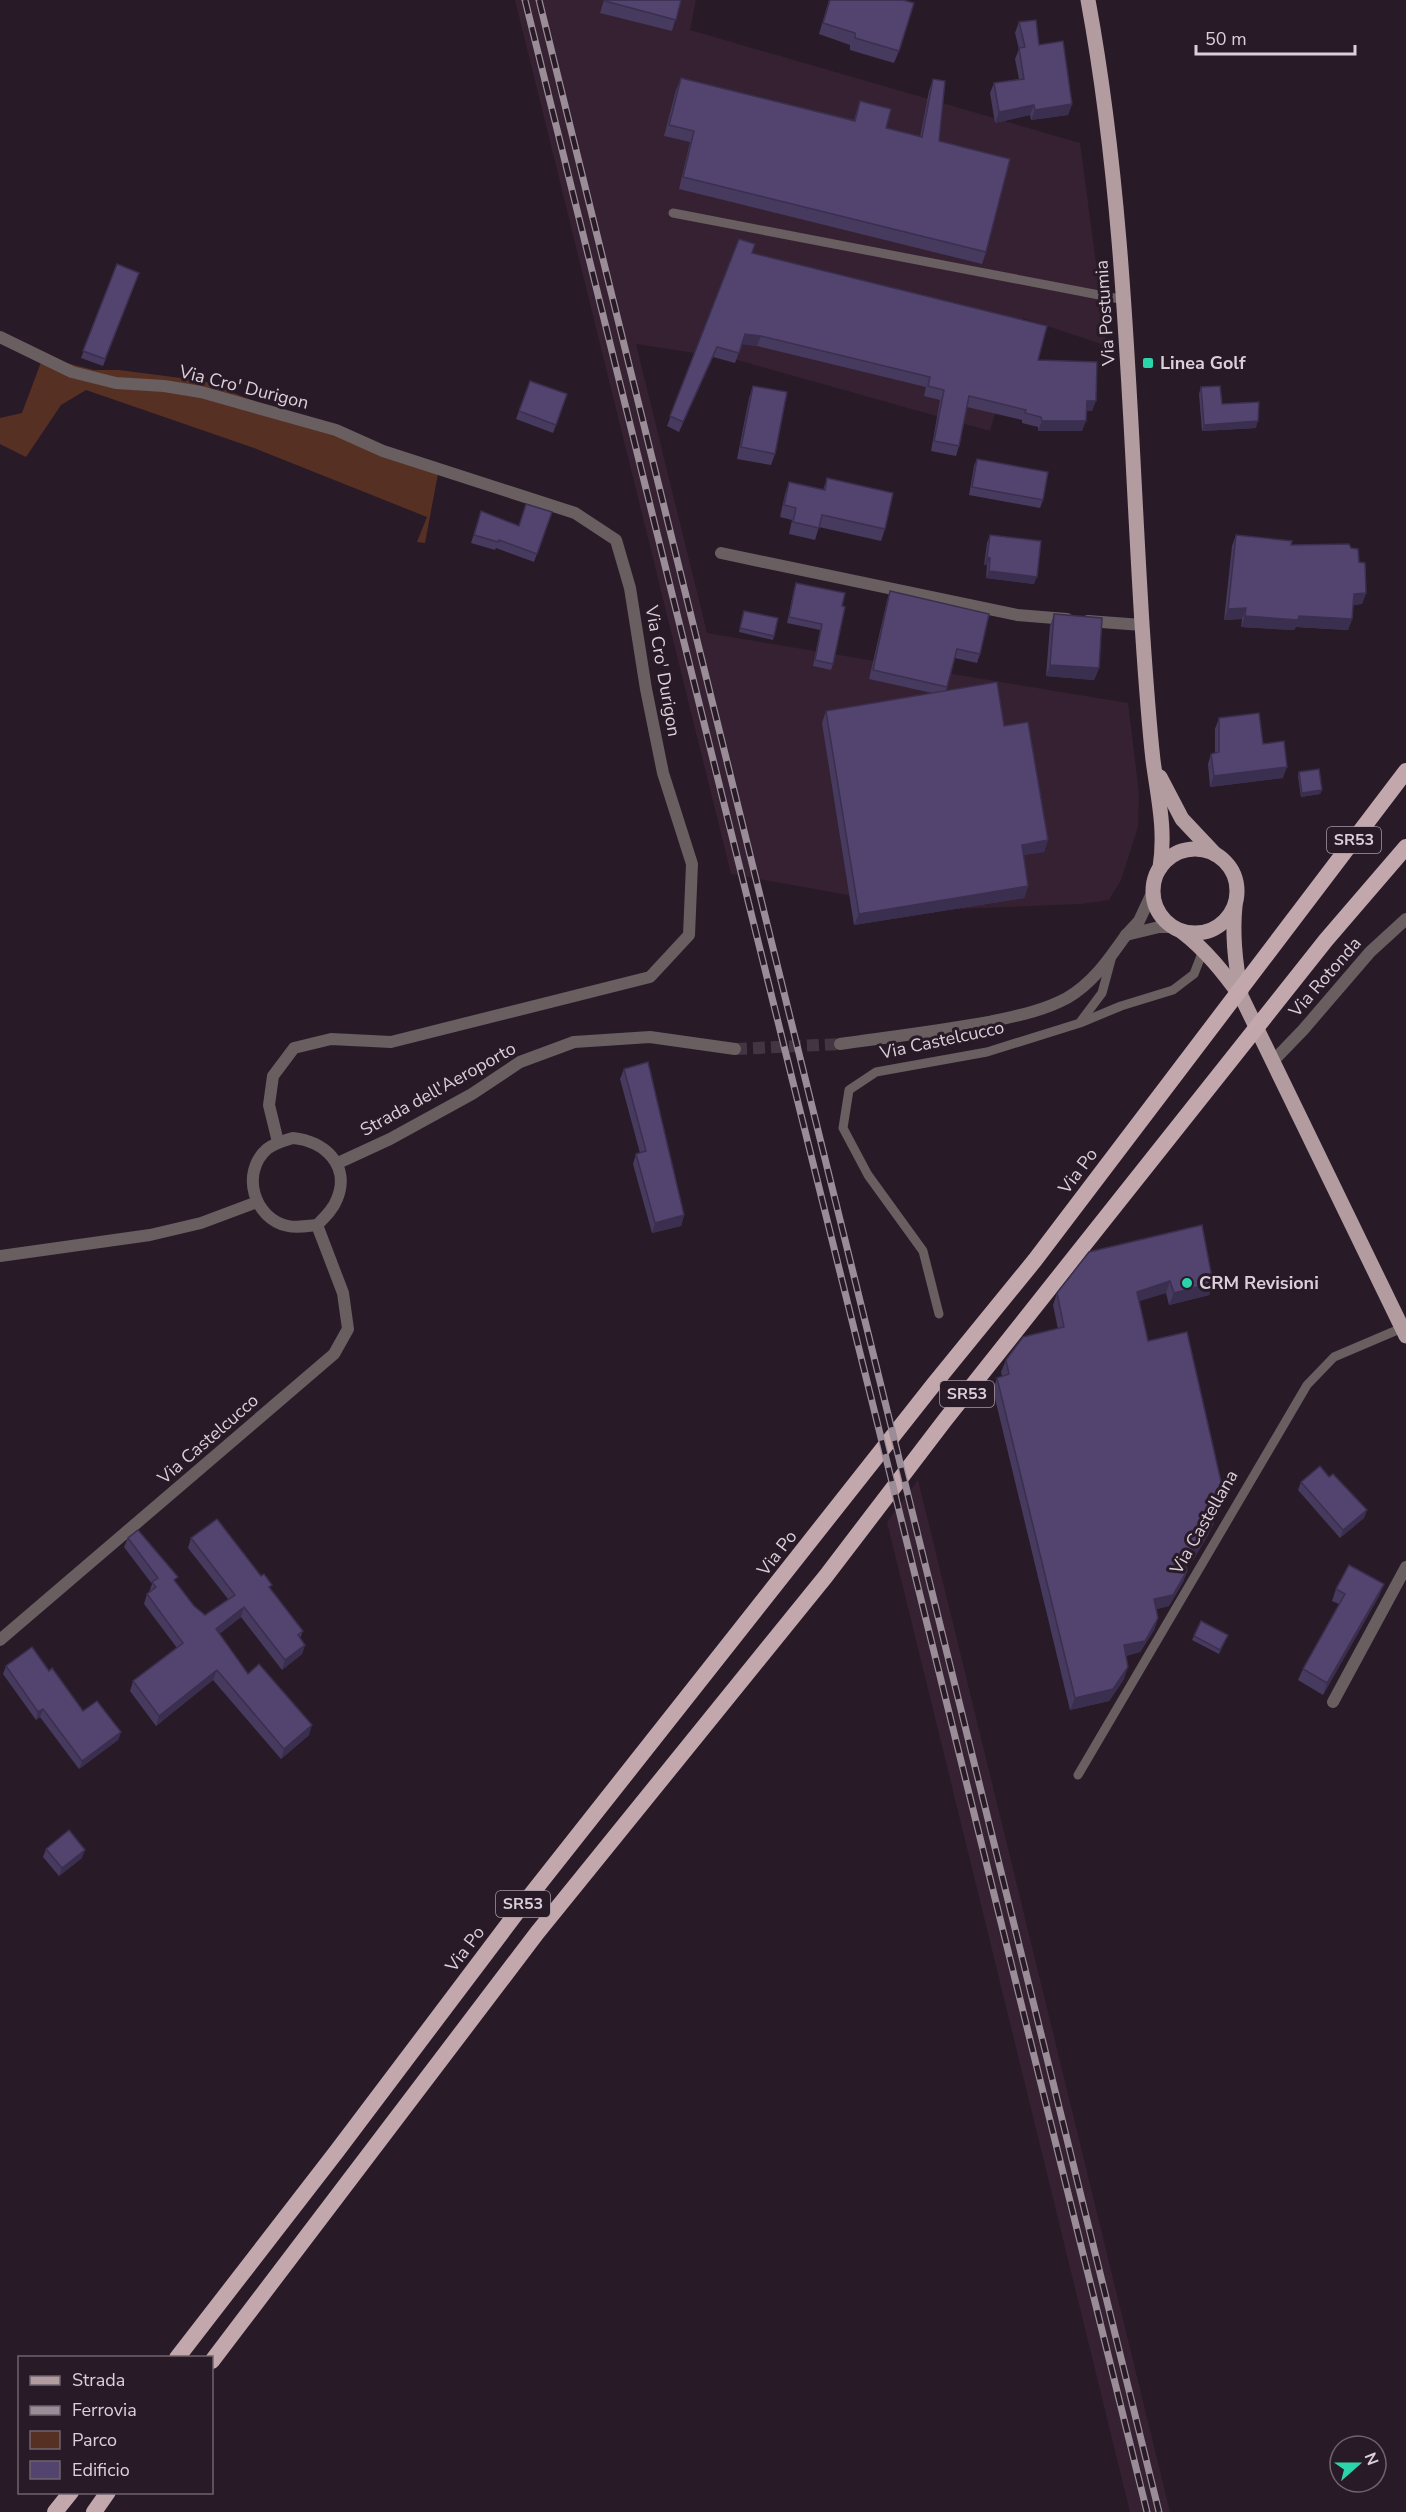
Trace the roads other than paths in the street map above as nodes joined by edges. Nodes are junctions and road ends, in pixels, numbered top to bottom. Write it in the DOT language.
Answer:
graph roads {
  1 [pos="1088,0"];
  2 [pos="673,213"];
  3 [pos="1125,300"];
  4 [pos="0,337"];
  5 [pos="721,553"];
  6 [pos="1142,625"];
  7 [pos="1153,760"];
  8 [pos="1406,771"];
  9 [pos="1406,847"];
  10 [pos="1217,856"];
  11 [pos="1160,868"];
  12 [pos="1153,891"];
  13 [pos="1235,903"];
  14 [pos="1406,919"];
  15 [pos="1177,929"];
  16 [pos="1126,935"];
  17 [pos="1199,945"];
  18 [pos="1113,954"];
  19 [pos="1242,998"];
  20 [pos="1080,1023"];
  21 [pos="840,1044"];
  22 [pos="735,1049"];
  23 [pos="1272,1062"];
  24 [pos="278,1142"];
  25 [pos="338,1163"];
  26 [pos="257,1202"];
  27 [pos="316,1225"];
  28 [pos="0,1256"];
  29 [pos="939,1314"];
  30 [pos="1404,1332"];
  31 [pos="1406,1567"];
  32 [pos="0,1641"];
  33 [pos="1333,1702"];
  34 [pos="1078,1775"];
  35 [pos="179,2356"];
  36 [pos="213,2360"];
  37 [pos="70,2494"];
  38 [pos="107,2494"];
  39 [pos="56,2512"];
  40 [pos="94,2512"];
  1 -- 3 [label="main road, Via Postumia"];
  2 -- 3 [label="lane"];
  3 -- 6 [label="main road, Via Postumia"];
  4 -- 24 [label="street, Via Cro' Durigon"];
  5 -- 6 [label="street"];
  6 -- 7 [label="main road, Via Postumia"];
  7 -- 10 [label="main road"];
  7 -- 11 [label="main road, Via Postumia"];
  8 -- 35 [label="highway, Via Po / SR53"];
  9 -- 36 [label="highway, SR53"];
  10 -- 11 [label="main road"];
  10 -- 13 [label="main road"];
  11 -- 12 [label="main road"];
  12 -- 15 [label="main road"];
  12 -- 16 [label="street"];
  13 -- 15 [label="main road"];
  13 -- 19 [label="main road"];
  14 -- 23 [label="street, Via Rotonda"];
  15 -- 16 [label="street"];
  15 -- 17 [label="main road"];
  16 -- 18 [label="street"];
  17 -- 19 [label="main road"];
  17 -- 20 [label="lane, Via Castelcucco"];
  18 -- 20 [label="lane"];
  18 -- 21 [label="street"];
  19 -- 23 [label="main road, Via Castellana"];
  20 -- 29 [label="lane, Via Castelcucco"];
  22 -- 25 [label="street, Strada dell'Aeroporto"];
  23 -- 30 [label="main road, Via Castellana"];
  24 -- 25 [label="street"];
  24 -- 26 [label="street"];
  25 -- 27 [label="street"];
  26 -- 27 [label="street"];
  26 -- 28 [label="street"];
  27 -- 32 [label="street, Via Castelcucco"];
  30 -- 34 [label="lane, Via Castellana"];
  31 -- 33 [label="street"];
  37 -- 39 [label="highway"];
  38 -- 40 [label="highway"];
}
